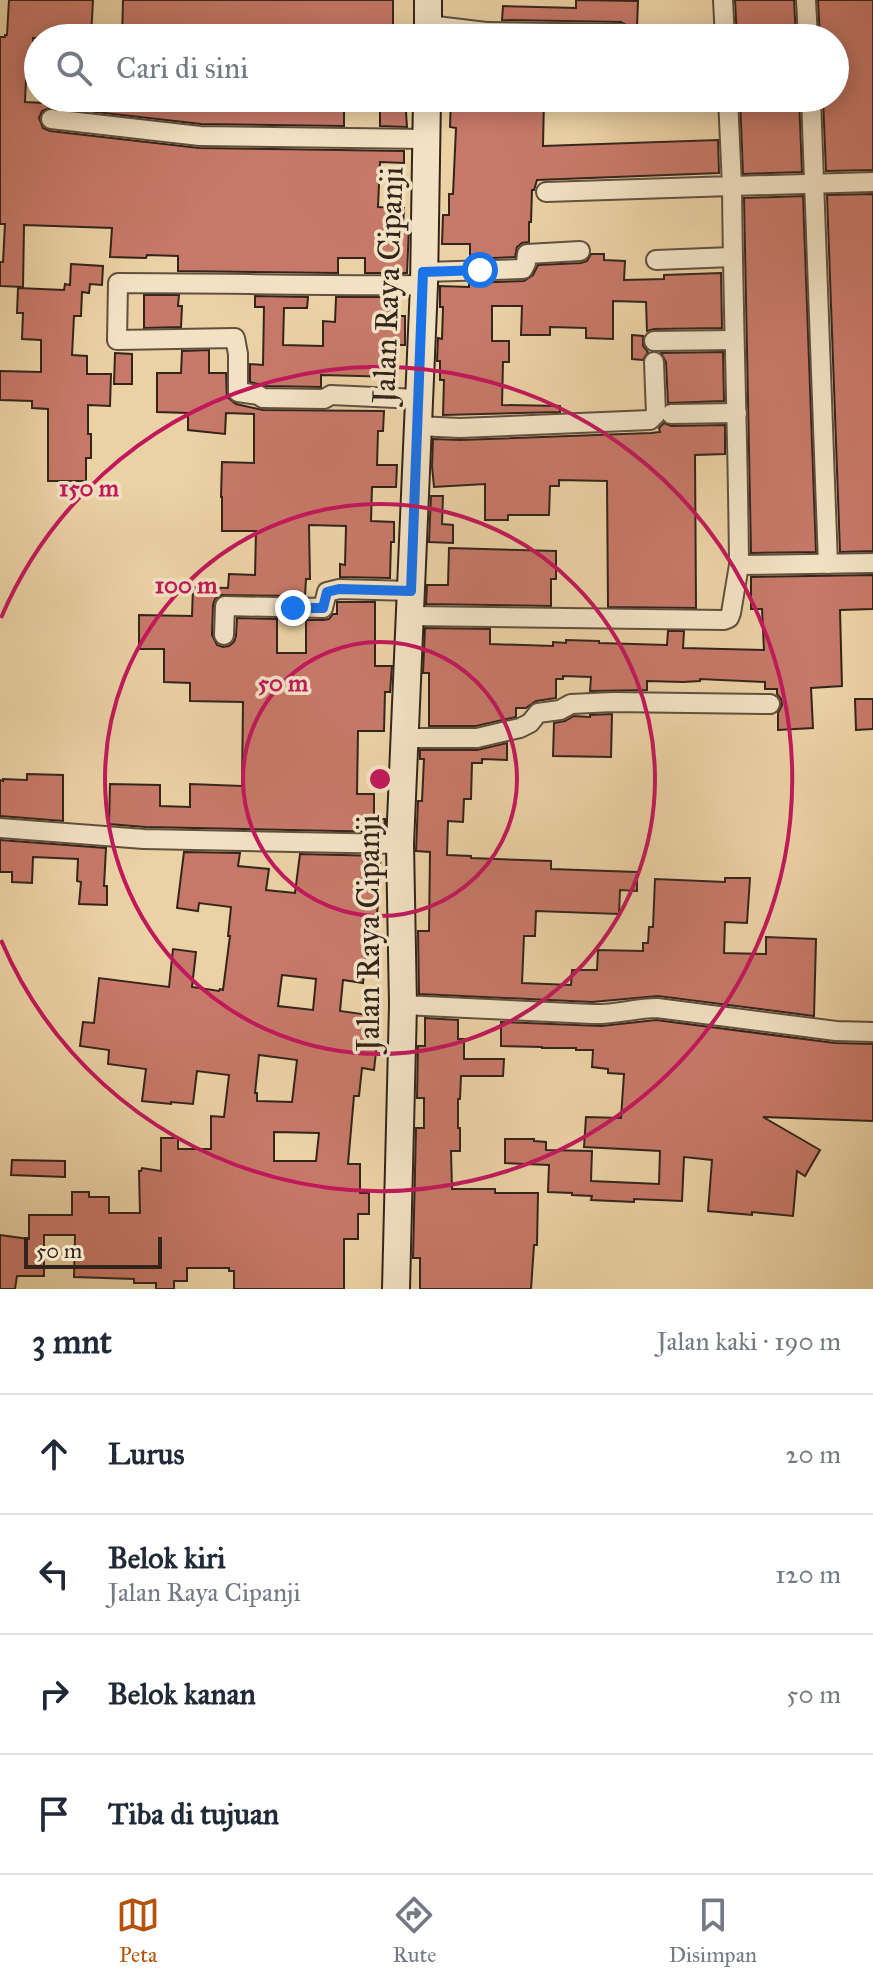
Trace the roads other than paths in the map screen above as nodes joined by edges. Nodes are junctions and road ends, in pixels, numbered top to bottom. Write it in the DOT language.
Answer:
graph roads {
  1 [pos="723,0"];
  2 [pos="806,0"];
  3 [pos="724,24"];
  4 [pos="807,24"];
  5 [pos="427,112"];
  6 [pos="729,112"];
  7 [pos="811,112"];
  8 [pos="51,119"];
  9 [pos="426,139"];
  10 [pos="873,182"];
  11 [pos="814,184"];
  12 [pos="732,186"];
  13 [pos="546,192"];
  14 [pos="580,251"];
  15 [pos="732,257"];
  16 [pos="656,260"];
  17 [pos="424,279"];
  18 [pos="733,340"];
  19 [pos="654,341"];
  20 [pos="654,362"];
  21 [pos="418,399"];
  22 [pos="737,413"];
  23 [pos="671,414"];
  24 [pos="417,426"];
  25 [pos="873,563"];
  26 [pos="828,564"];
  27 [pos="739,565"];
  28 [pos="411,604"];
  29 [pos="224,635"];
  30 [pos="770,704"];
  31 [pos="405,738"];
  32 [pos="0,828"];
  33 [pos="400,844"];
  34 [pos="403,1005"];
  35 [pos="873,1032"];
  36 [pos="396,1289"];
  1 -- 3 [label="street"];
  2 -- 4 [label="street"];
  5 -- 9 [label="main road, Jalan Raya Cipanji"];
  6 -- 12 [label="street"];
  7 -- 11 [label="street"];
  8 -- 9 [label="street"];
  9 -- 17 [label="main road, Jalan Raya Cipanji"];
  10 -- 11 [label="street"];
  11 -- 12 [label="street"];
  11 -- 26 [label="street"];
  12 -- 13 [label="street"];
  12 -- 15 [label="street"];
  14 -- 17 [label="street"];
  15 -- 16 [label="street"];
  15 -- 18 [label="street"];
  17 -- 21 [label="main road, Jalan Raya Cipanji"];
  17 -- 21 [label="street"];
  18 -- 19 [label="street"];
  18 -- 22 [label="street"];
  20 -- 24 [label="street"];
  21 -- 24 [label="main road, Jalan Raya Cipanji"];
  22 -- 23 [label="street"];
  22 -- 27 [label="street"];
  24 -- 28 [label="main road, Jalan Raya Cipanji"];
  25 -- 26 [label="street"];
  26 -- 27 [label="street"];
  27 -- 28 [label="street"];
  28 -- 29 [label="street"];
  28 -- 31 [label="main road, Jalan Raya Cipanji"];
  30 -- 31 [label="street"];
  31 -- 33 [label="main road, Jalan Raya Cipanji"];
  32 -- 33 [label="street"];
  33 -- 34 [label="main road, Jalan Raya Cipanji"];
  34 -- 35 [label="street"];
  34 -- 36 [label="main road, Jalan Raya Cipanji"];
}
